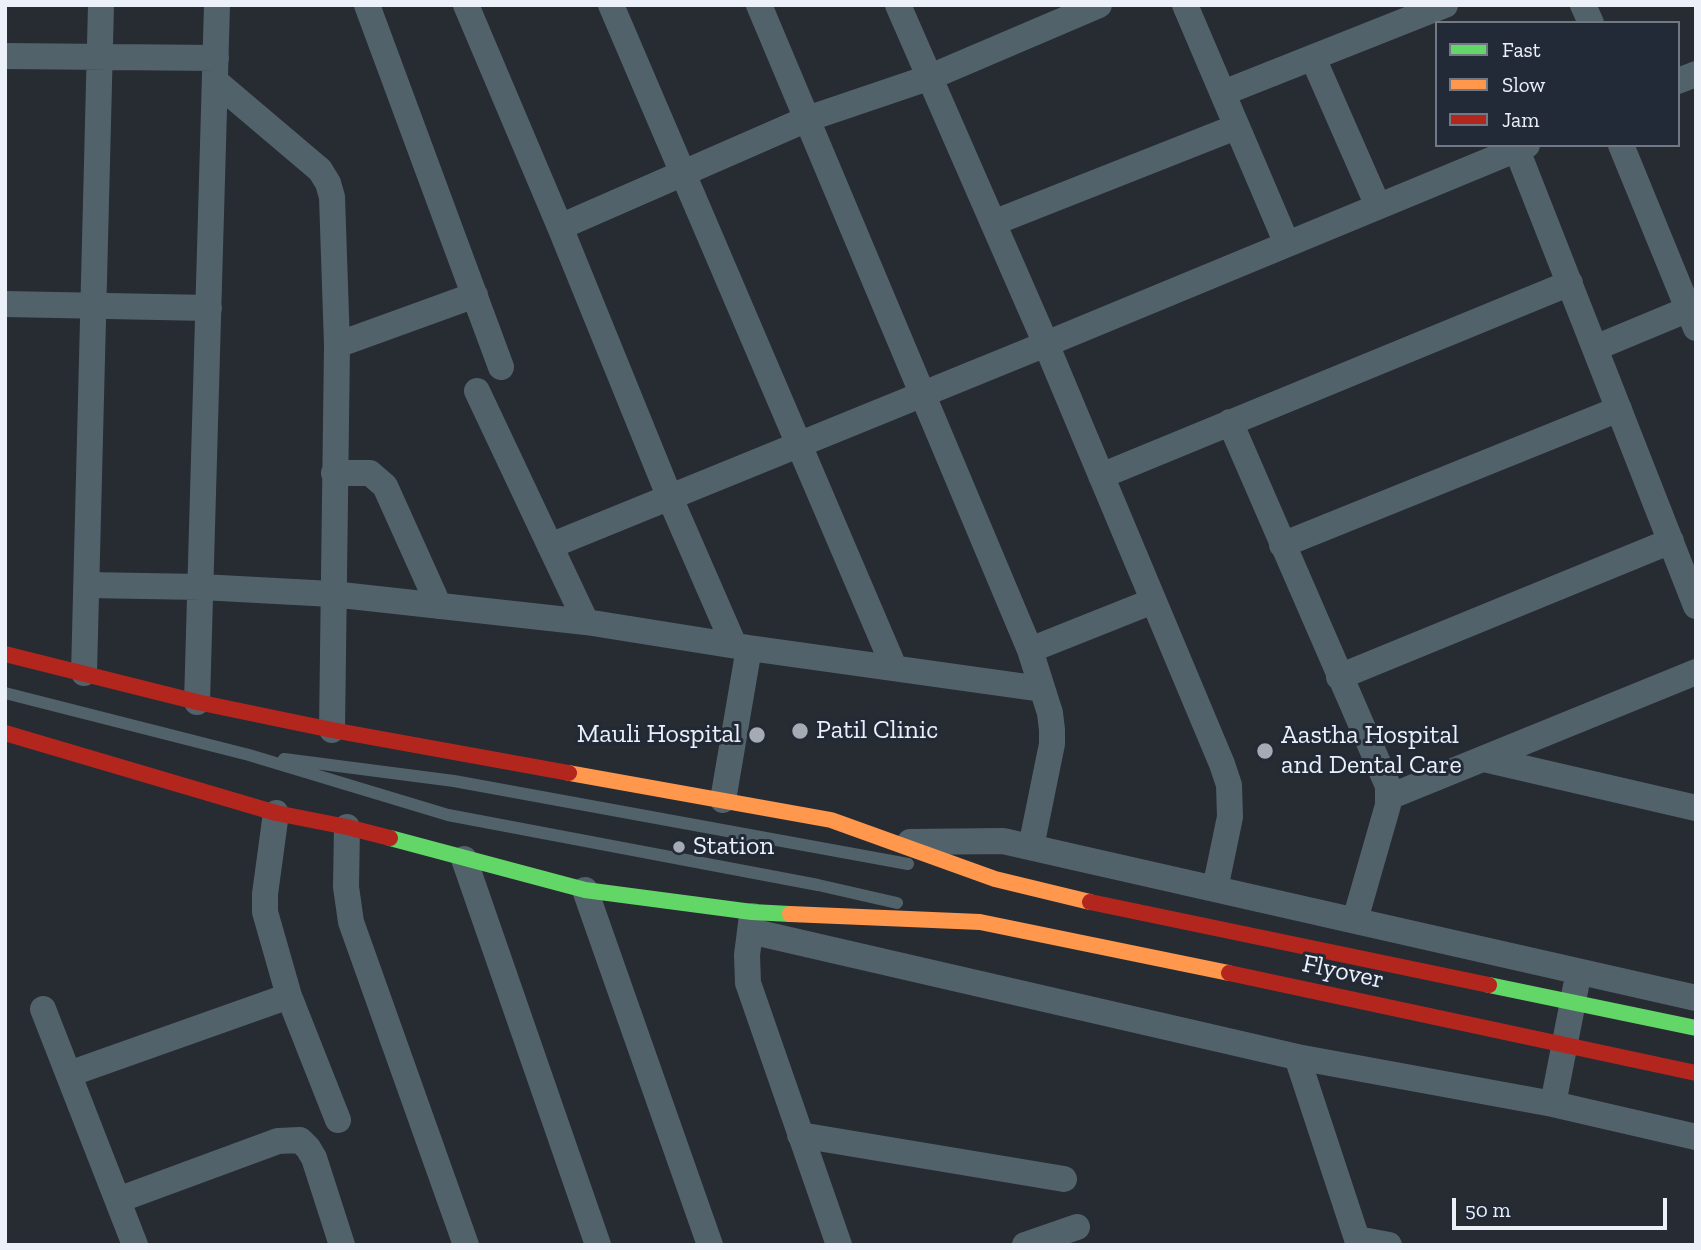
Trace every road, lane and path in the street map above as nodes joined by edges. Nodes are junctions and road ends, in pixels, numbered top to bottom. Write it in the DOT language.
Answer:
graph roads {
  1 [pos="101,5"];
  2 [pos="217,5"];
  3 [pos="367,5"];
  4 [pos="466,5"];
  5 [pos="611,5"];
  6 [pos="759,5"];
  7 [pos="898,5"];
  8 [pos="1099,5"];
  9 [pos="1185,5"];
  10 [pos="1583,5"];
  11 [pos="1444,12"];
  12 [pos="1045,16"];
  13 [pos="1590,21"];
  14 [pos="5,56"];
  15 [pos="100,57"];
  16 [pos="1313,58"];
  17 [pos="216,70"];
  18 [pos="928,78"];
  19 [pos="1223,93"];
  20 [pos="807,119"];
  21 [pos="1236,127"];
  22 [pos="1622,147"];
  23 [pos="1509,150"];
  24 [pos="683,172"];
  25 [pos="1378,206"];
  26 [pos="993,223"];
  27 [pos="560,227"];
  28 [pos="1287,244"];
  29 [pos="1570,283"];
  30 [pos="475,295"];
  31 [pos="5,304"];
  32 [pos="94,305"];
  33 [pos="209,308"];
  34 [pos="1693,315"];
  35 [pos="1046,344"];
  36 [pos="337,345"];
  37 [pos="1595,348"];
  38 [pos="501,367"];
  39 [pos="477,391"];
  40 [pos="921,394"];
  41 [pos="1619,409"];
  42 [pos="1230,422"];
  43 [pos="799,444"];
  44 [pos="334,473"];
  45 [pos="1101,476"];
  46 [pos="670,498"];
  47 [pos="1671,541"];
  48 [pos="550,545"];
  49 [pos="1282,545"];
  50 [pos="87,585"];
  51 [pos="201,587"];
  52 [pos="332,594"];
  53 [pos="1153,601"];
  54 [pos="439,606"];
  55 [pos="1696,606"];
  56 [pos="586,622"];
  57 [pos="741,647"];
  58 [pos="1030,650"];
  59 [pos="5,654"];
  60 [pos="894,667"];
  61 [pos="1696,672"];
  62 [pos="84,673"];
  63 [pos="1339,677"];
  64 [pos="1042,689"];
  65 [pos="5,693"];
  66 [pos="197,702"];
  67 [pos="332,730"];
  68 [pos="5,733"];
  69 [pos="249,755"];
  70 [pos="1484,759"];
  71 [pos="1390,797"];
  72 [pos="723,800"];
  73 [pos="1696,808"];
  74 [pos="276,813"];
  75 [pos="347,827"];
  76 [pos="894,843"];
  77 [pos="1031,847"];
  78 [pos="464,859"];
  79 [pos="995,879"];
  80 [pos="1215,889"];
  81 [pos="584,890"];
  82 [pos="1355,920"];
  83 [pos="751,921"];
  84 [pos="980,922"];
  85 [pos="1579,971"];
  86 [pos="289,996"];
  87 [pos="1696,998"];
  88 [pos="43,1009"];
  89 [pos="1696,1028"];
  90 [pos="1297,1057"];
  91 [pos="1696,1073"];
  92 [pos="69,1074"];
  93 [pos="1553,1104"];
  94 [pos="338,1120"];
  95 [pos="800,1135"];
  96 [pos="1696,1137"];
  97 [pos="1064,1180"];
  98 [pos="118,1200"];
  99 [pos="1077,1227"];
  100 [pos="1358,1242"];
  101 [pos="135,1245"];
  102 [pos="342,1245"];
  103 [pos="466,1245"];
  104 [pos="598,1245"];
  105 [pos="710,1245"];
  106 [pos="839,1245"];
  107 [pos="1025,1245"];
  108 [pos="1389,1245"];
  1 -- 15 [label="street"];
  2 -- 17 [label="street"];
  3 -- 30 [label="street"];
  4 -- 27 [label="street"];
  5 -- 24 [label="street"];
  6 -- 20 [label="street"];
  7 -- 18 [label="street"];
  8 -- 12 [label="street"];
  9 -- 19 [label="street"];
  10 -- 13 [label="street"];
  11 -- 16 [label="street"];
  12 -- 18 [label="street"];
  14 -- 15 [label="street"];
  15 -- 17 [label="street"];
  15 -- 32 [label="street"];
  16 -- 19 [label="street"];
  16 -- 25 [label="street"];
  17 -- 33 [label="street"];
  17 -- 36 [label="street"];
  18 -- 20 [label="street"];
  18 -- 26 [label="street"];
  19 -- 21 [label="street"];
  20 -- 24 [label="street"];
  20 -- 40 [label="street"];
  21 -- 26 [label="street"];
  21 -- 28 [label="street"];
  22 -- 34 [label="street"];
  23 -- 25 [label="street"];
  23 -- 29 [label="street"];
  24 -- 27 [label="street"];
  24 -- 43 [label="street"];
  25 -- 28 [label="street"];
  26 -- 35 [label="street"];
  27 -- 46 [label="street"];
  28 -- 35 [label="street"];
  29 -- 37 [label="street"];
  29 -- 42 [label="street"];
  30 -- 36 [label="street"];
  30 -- 38 [label="street"];
  31 -- 32 [label="street"];
  32 -- 33 [label="street"];
  32 -- 50 [label="street"];
  33 -- 51 [label="street"];
  34 -- 37 [label="street"];
  35 -- 40 [label="street"];
  35 -- 45 [label="street"];
  36 -- 44 [label="street"];
  37 -- 41 [label="street"];
  39 -- 48 [label="street"];
  40 -- 43 [label="street"];
  40 -- 58 [label="street"];
  41 -- 47 [label="street"];
  41 -- 49 [label="street"];
  42 -- 45 [label="street"];
  42 -- 49 [label="street"];
  43 -- 46 [label="street"];
  43 -- 60 [label="street"];
  44 -- 52 [label="street"];
  44 -- 54 [label="street"];
  45 -- 53 [label="street"];
  46 -- 48 [label="street"];
  46 -- 57 [label="street"];
  47 -- 55 [label="street"];
  47 -- 63 [label="street"];
  48 -- 56 [label="street"];
  49 -- 63 [label="street"];
  50 -- 51 [label="street"];
  50 -- 62 [label="street"];
  51 -- 52 [label="street"];
  51 -- 66 [label="street"];
  52 -- 54 [label="street"];
  52 -- 67 [label="street"];
  53 -- 58 [label="street"];
  53 -- 80 [label="street"];
  54 -- 56 [label="street"];
  56 -- 57 [label="street"];
  57 -- 60 [label="street"];
  57 -- 72 [label="street"];
  58 -- 64 [label="street"];
  59 -- 62 [label="main road, Flyover"];
  60 -- 64 [label="street"];
  61 -- 70 [label="street"];
  62 -- 66 [label="main road, Flyover"];
  63 -- 71 [label="street"];
  64 -- 77 [label="street"];
  65 -- 69 [label="lane"];
  66 -- 67 [label="main road, Flyover"];
  67 -- 72 [label="main road, Flyover"];
  68 -- 74 [label="main road, Flyover"];
  69 -- 79 [label="lane"];
  69 -- 84 [label="lane"];
  70 -- 71 [label="street"];
  70 -- 73 [label="street"];
  71 -- 82 [label="street"];
  72 -- 76 [label="main road, Flyover"];
  74 -- 75 [label="main road, Flyover"];
  74 -- 86 [label="street"];
  75 -- 78 [label="main road, Flyover"];
  75 -- 103 [label="street"];
  76 -- 77 [label="street"];
  76 -- 79 [label="main road, Flyover"];
  77 -- 80 [label="street"];
  78 -- 81 [label="main road, Flyover"];
  78 -- 104 [label="street"];
  79 -- 89 [label="main road, Flyover"];
  80 -- 82 [label="street"];
  81 -- 83 [label="main road, Flyover"];
  81 -- 105 [label="street"];
  82 -- 85 [label="street"];
  83 -- 84 [label="main road, Flyover"];
  83 -- 90 [label="street"];
  83 -- 95 [label="street"];
  84 -- 91 [label="main road, Flyover"];
  85 -- 87 [label="street"];
  85 -- 93 [label="street"];
  86 -- 92 [label="street"];
  86 -- 94 [label="street"];
  88 -- 92 [label="street"];
  90 -- 93 [label="street"];
  90 -- 100 [label="street"];
  92 -- 98 [label="street"];
  93 -- 96 [label="street"];
  95 -- 97 [label="street"];
  95 -- 106 [label="street"];
  98 -- 101 [label="street"];
  98 -- 102 [label="street"];
  99 -- 107 [label="street"];
  100 -- 108 [label="street"];
}
